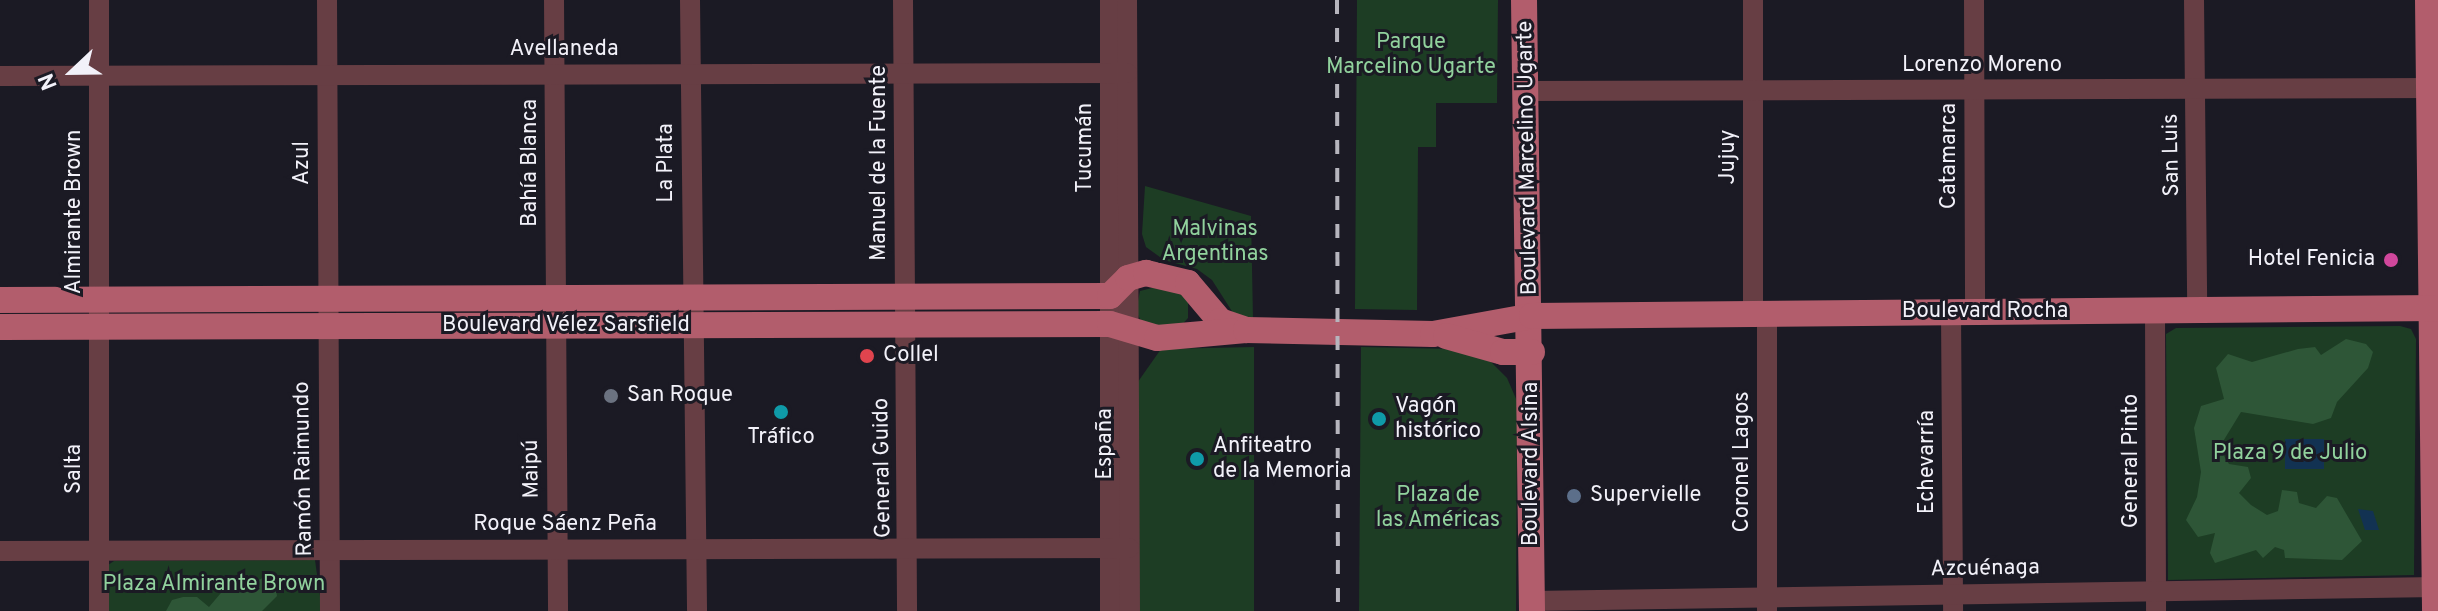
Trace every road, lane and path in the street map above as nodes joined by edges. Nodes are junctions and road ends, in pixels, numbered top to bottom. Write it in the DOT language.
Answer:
graph roads {
  1 [pos="99,0"];
  2 [pos="327,0"];
  3 [pos="554,0"];
  4 [pos="690,0"];
  5 [pos="903,0"];
  6 [pos="1110,0"];
  7 [pos="1127,0"];
  8 [pos="1524,0"];
  9 [pos="1753,0"];
  10 [pos="1974,0"];
  11 [pos="2194,0"];
  12 [pos="2428,0"];
  13 [pos="555,74"];
  14 [pos="691,74"];
  15 [pos="1118,74"];
  16 [pos="904,75"];
  17 [pos="0,76"];
  18 [pos="99,76"];
  19 [pos="328,76"];
  20 [pos="2434,88"];
  21 [pos="1753,90"];
  22 [pos="1974,90"];
  23 [pos="2195,90"];
  24 [pos="1526,91"];
  25 [pos="1119,287"];
  26 [pos="554,298"];
  27 [pos="692,298"];
  28 [pos="905,298"];
  29 [pos="327,299"];
  30 [pos="0,300"];
  31 [pos="99,300"];
  32 [pos="2435,308"];
  33 [pos="2197,310"];
  34 [pos="2155,311"];
  35 [pos="1963,312"];
  36 [pos="1760,314"];
  37 [pos="1532,316"];
  38 [pos="905,325"];
  39 [pos="554,326"];
  40 [pos="692,326"];
  41 [pos="0,327"];
  42 [pos="99,327"];
  43 [pos="327,327"];
  44 [pos="1120,329"];
  45 [pos="1246,330"];
  46 [pos="1433,334"];
  47 [pos="1532,352"];
  48 [pos="908,547"];
  49 [pos="558,548"];
  50 [pos="1120,548"];
  51 [pos="697,549"];
  52 [pos="329,550"];
  53 [pos="0,551"];
  54 [pos="99,551"];
  55 [pos="2436,595"];
  56 [pos="2156,601"];
  57 [pos="1953,602"];
  58 [pos="1767,604"];
  59 [pos="1532,606"];
  60 [pos="99,611"];
  61 [pos="330,611"];
  62 [pos="558,611"];
  63 [pos="697,611"];
  64 [pos="907,611"];
  65 [pos="1110,611"];
  66 [pos="1130,611"];
  1 -- 18 [label="street, Almirante Brown"];
  2 -- 19 [label="street, Azul"];
  3 -- 13 [label="street, Bahía Blanca"];
  4 -- 14 [label="street, La Plata"];
  5 -- 16 [label="street, Manuel de la Fuente"];
  6 -- 15 [label="street, Tucumán"];
  7 -- 15 [label="street, Tucumán"];
  8 -- 24 [label="main road, Boulevard Marcelino Ugarte"];
  9 -- 21 [label="street, Jujuy"];
  10 -- 22 [label="street, Catamarca"];
  11 -- 23 [label="street, San Luis"];
  12 -- 20 [label="main road"];
  13 -- 14 [label="street, Avellaneda"];
  13 -- 19 [label="street, Avellaneda"];
  13 -- 26 [label="street, Bahía Blanca"];
  14 -- 16 [label="street, Avellaneda"];
  14 -- 27 [label="street, La Plata"];
  15 -- 16 [label="street, Avellaneda"];
  15 -- 25 [label="street, Tucumán"];
  16 -- 28 [label="street, Manuel de la Fuente"];
  17 -- 18 [label="street, Avellaneda"];
  18 -- 19 [label="street, Avellaneda"];
  18 -- 31 [label="street, Almirante Brown"];
  19 -- 29 [label="street, Azul"];
  20 -- 23 [label="street, Lorenzo Moreno"];
  20 -- 32 [label="main road"];
  21 -- 22 [label="street, Lorenzo Moreno"];
  21 -- 24 [label="street, Lorenzo Moreno"];
  21 -- 36 [label="street, Jujuy"];
  22 -- 23 [label="street, Lorenzo Moreno"];
  22 -- 35 [label="street, Catamarca"];
  23 -- 33 [label="street, San Luis"];
  24 -- 37 [label="main road, Boulevard Marcelino Ugarte"];
  25 -- 28 [label="main road, Boulevard Vélez Sarsfield"];
  25 -- 44 [label="street, España"];
  25 -- 45 [label="main road, Boulevard Vélez Sarsfield"];
  26 -- 27 [label="main road, Boulevard Vélez Sarsfield"];
  26 -- 29 [label="main road, Boulevard Vélez Sarsfield"];
  26 -- 39 [label="street, Bahía Blanca"];
  27 -- 28 [label="main road, Boulevard Vélez Sarsfield"];
  27 -- 40 [label="street, La Plata"];
  28 -- 38 [label="street, Manuel de la Fuente"];
  29 -- 31 [label="main road, Boulevard Vélez Sarsfield"];
  29 -- 43 [label="street, Azul"];
  30 -- 31 [label="main road, Boulevard Vélez Sarsfield"];
  31 -- 42 [label="street, Almirante Brown"];
  32 -- 33 [label="main road, Boulevard Rocha"];
  32 -- 55 [label="main road"];
  33 -- 34 [label="main road, Boulevard Rocha"];
  34 -- 35 [label="main road, Boulevard Rocha"];
  34 -- 56 [label="street, General Pinto"];
  35 -- 36 [label="main road, Boulevard Rocha"];
  35 -- 57 [label="street, Echevarría"];
  36 -- 37 [label="main road, Boulevard Rocha"];
  36 -- 58 [label="street, Coronel Lagos"];
  37 -- 46 [label="main road, Boulevard Rocha"];
  37 -- 47 [label="main road, Boulevard Alsina"];
  38 -- 40 [label="main road, Boulevard Vélez Sarsfield"];
  38 -- 44 [label="main road, Boulevard Vélez Sarsfield"];
  38 -- 48 [label="street, General Guido"];
  39 -- 40 [label="main road, Boulevard Vélez Sarsfield"];
  39 -- 43 [label="main road, Boulevard Vélez Sarsfield"];
  39 -- 49 [label="street, Maipú"];
  40 -- 51 [label="street, La Plata"];
  41 -- 42 [label="main road, Boulevard Vélez Sarsfield"];
  42 -- 43 [label="main road, Boulevard Vélez Sarsfield"];
  42 -- 54 [label="street, Salta"];
  43 -- 52 [label="street, Ramón Raimundo"];
  44 -- 45 [label="main road, Boulevard Vélez Sarsfield"];
  44 -- 50 [label="street, España"];
  45 -- 46 [label="main road, Boulevard Vélez Sarsfield"];
  46 -- 47 [label="main road"];
  47 -- 59 [label="main road, Boulevard Alsina"];
  48 -- 50 [label="street, Roque Sáenz Peña"];
  48 -- 51 [label="street, Roque Sáenz Peña"];
  48 -- 64 [label="street, General Guido"];
  49 -- 51 [label="street, Roque Sáenz Peña"];
  49 -- 52 [label="street, Roque Sáenz Peña"];
  49 -- 62 [label="street, Maipú"];
  50 -- 65 [label="street, España"];
  50 -- 66 [label="street, España"];
  51 -- 63 [label="street, La Plata"];
  52 -- 54 [label="street, Roque Sáenz Peña"];
  52 -- 61 [label="street, Ramón Raimundo"];
  53 -- 54 [label="street, Roque Sáenz Peña"];
  54 -- 60 [label="street, Salta"];
  55 -- 56 [label="street, Azcuénaga"];
  56 -- 57 [label="street, Azcuénaga"];
  57 -- 58 [label="street, Azcuénaga"];
  58 -- 59 [label="street, Azcuénaga"];
}
